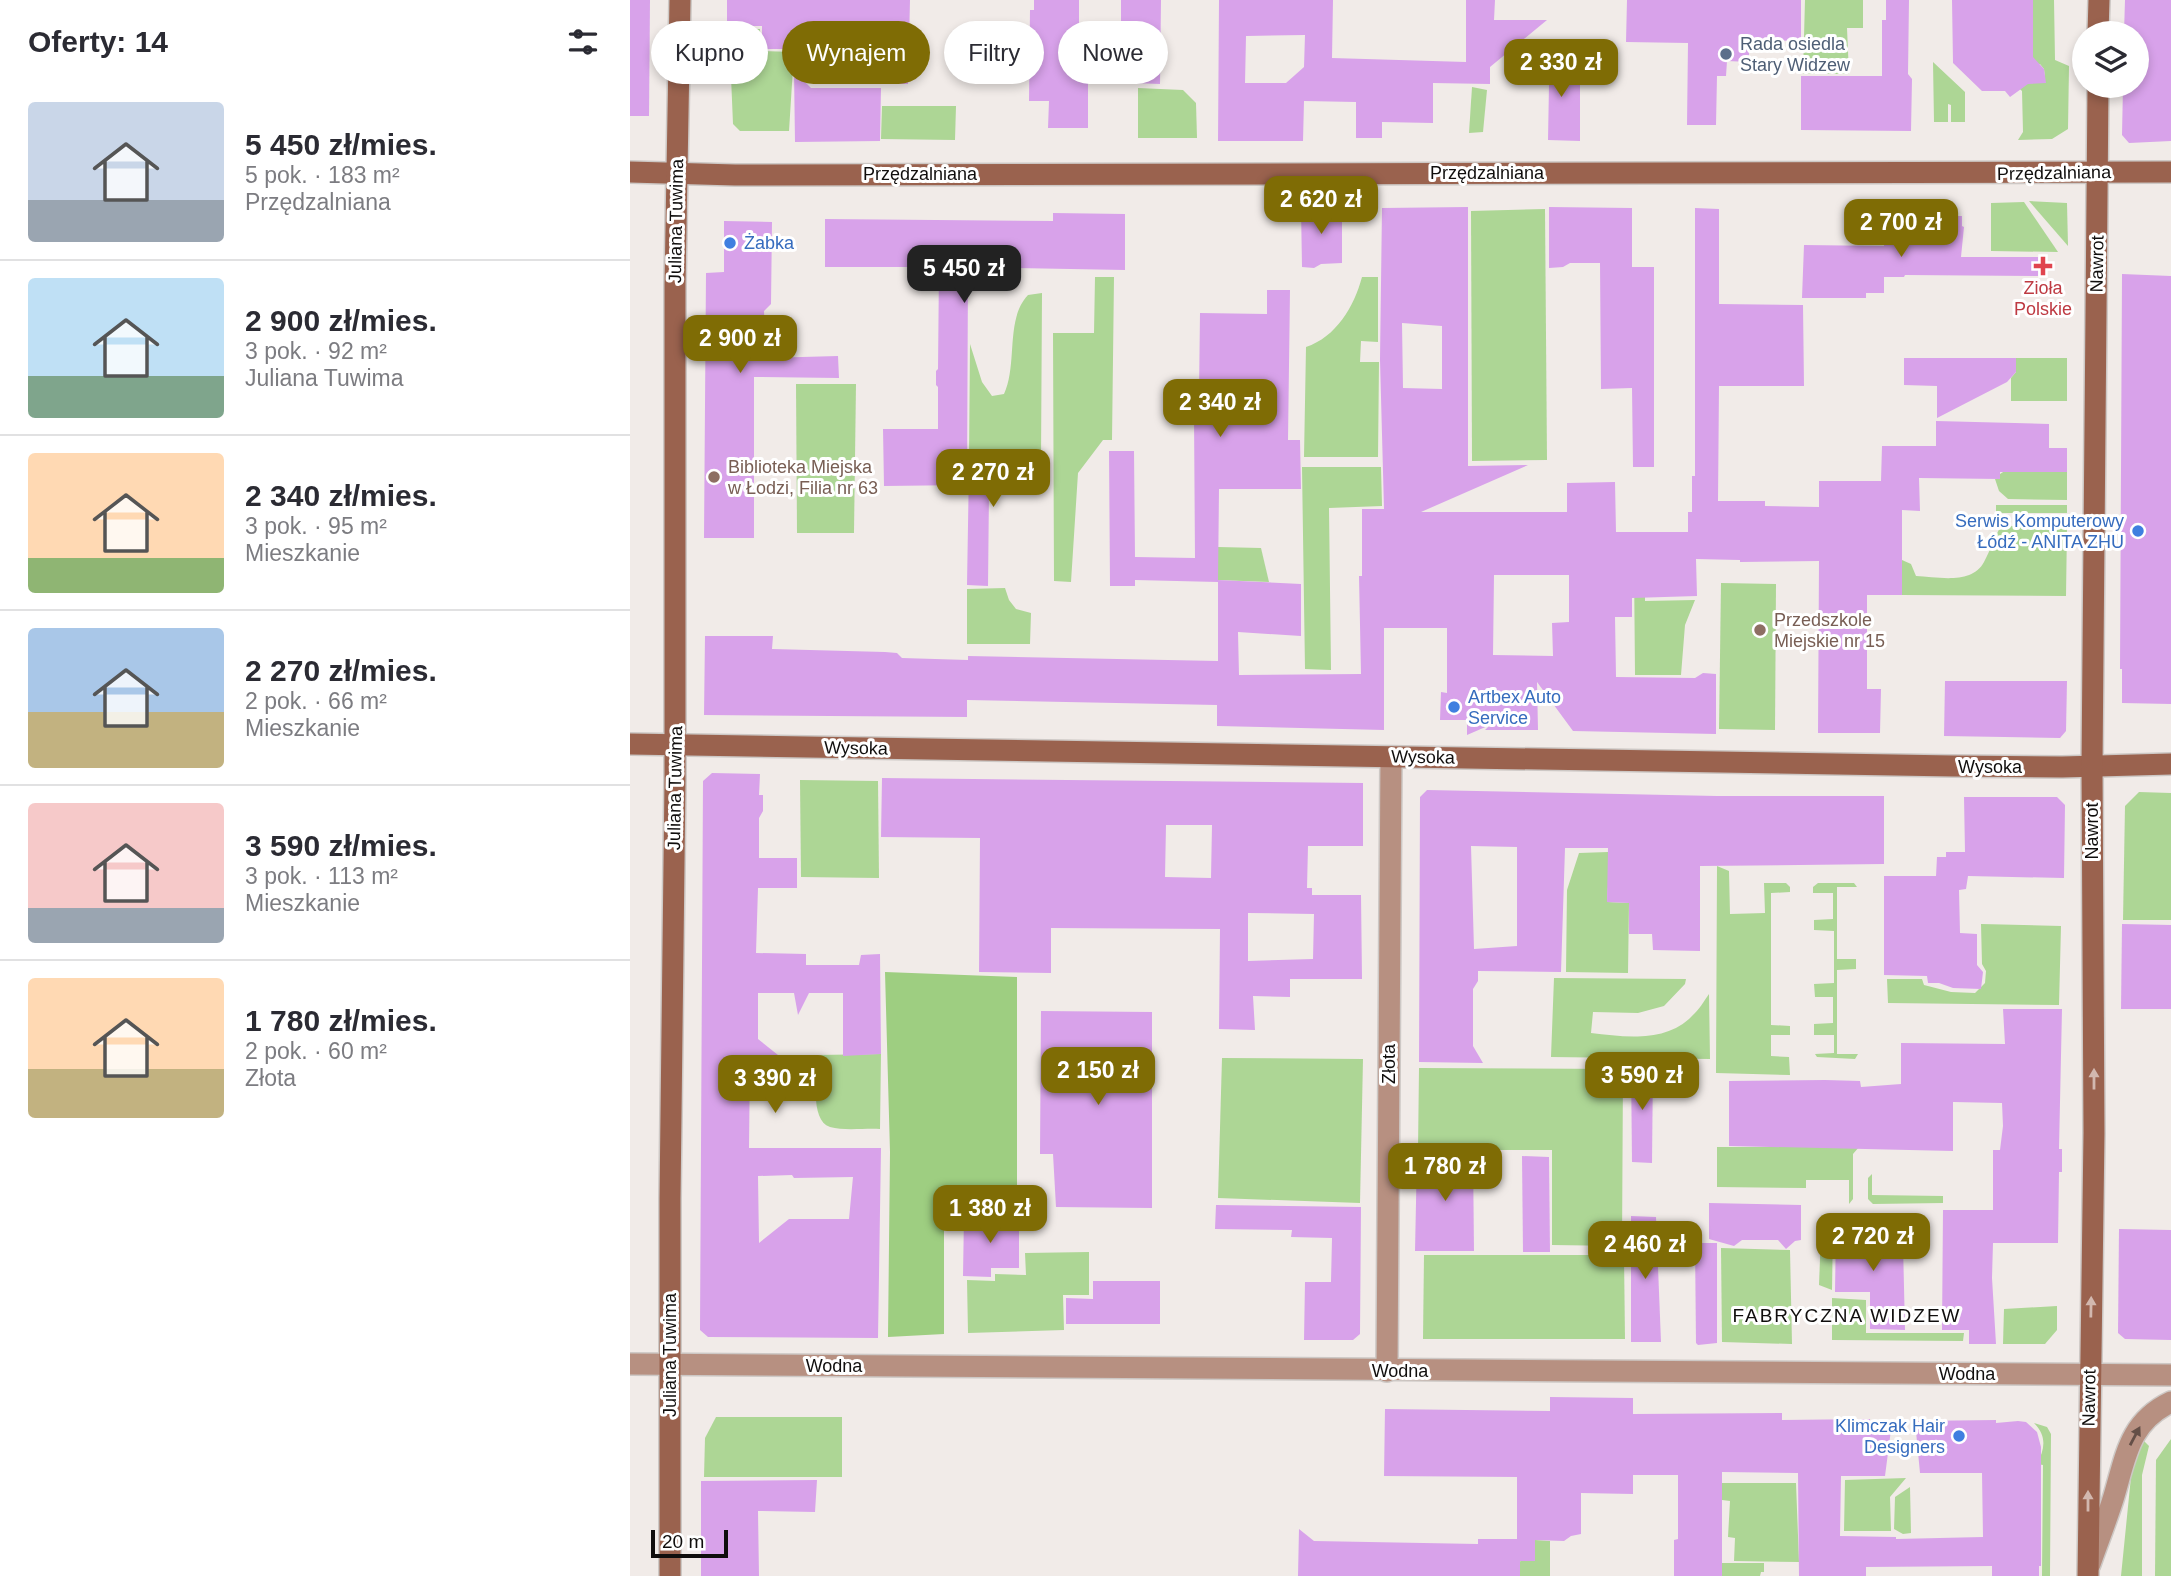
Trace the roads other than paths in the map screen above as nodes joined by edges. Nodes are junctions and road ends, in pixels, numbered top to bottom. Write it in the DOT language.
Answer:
graph roads {
  1 [pos="680,0"];
  2 [pos="2099,0"];
  3 [pos="2098,21"];
  4 [pos="2098,98"];
  5 [pos="630,172"];
  6 [pos="2097,172"];
  7 [pos="2171,172"];
  8 [pos="678,173"];
  9 [pos="630,744"];
  10 [pos="675,745"];
  11 [pos="1391,757"];
  12 [pos="2171,764"];
  13 [pos="2092,766"];
  14 [pos="630,1364"];
  15 [pos="670,1364"];
  16 [pos="1387,1371"];
  17 [pos="2090,1375"];
  18 [pos="2171,1376"];
  19 [pos="2171,1402"];
  20 [pos="2088,1573"];
  21 [pos="670,1576"];
  1 -- 8 [label="street, Juliana Tuwima"];
  2 -- 3 [label="street"];
  4 -- 6 [label="street, Nawrot"];
  5 -- 8 [label="street, Przędzalniana"];
  6 -- 7 [label="street, Przędzalniana"];
  6 -- 8 [label="street, Przędzalniana"];
  6 -- 13 [label="street, Nawrot"];
  8 -- 10 [label="street, Juliana Tuwima"];
  9 -- 10 [label="street, Wysoka"];
  10 -- 11 [label="street, Wysoka"];
  10 -- 15 [label="street, Juliana Tuwima"];
  11 -- 13 [label="street, Wysoka"];
  11 -- 16 [label="street, Złota"];
  12 -- 13 [label="street, Wysoka"];
  17 -- 13 [label="street, Nawrot, one-way"];
  14 -- 15 [label="street, Wodna"];
  15 -- 16 [label="street, Wodna"];
  15 -- 21 [label="street, Juliana Tuwima"];
  16 -- 17 [label="street, Wodna"];
  17 -- 18 [label="street, Wodna"];
  20 -- 17 [label="street, Nawrot, one-way"];
  20 -- 19 [label="street, one-way"];
}
